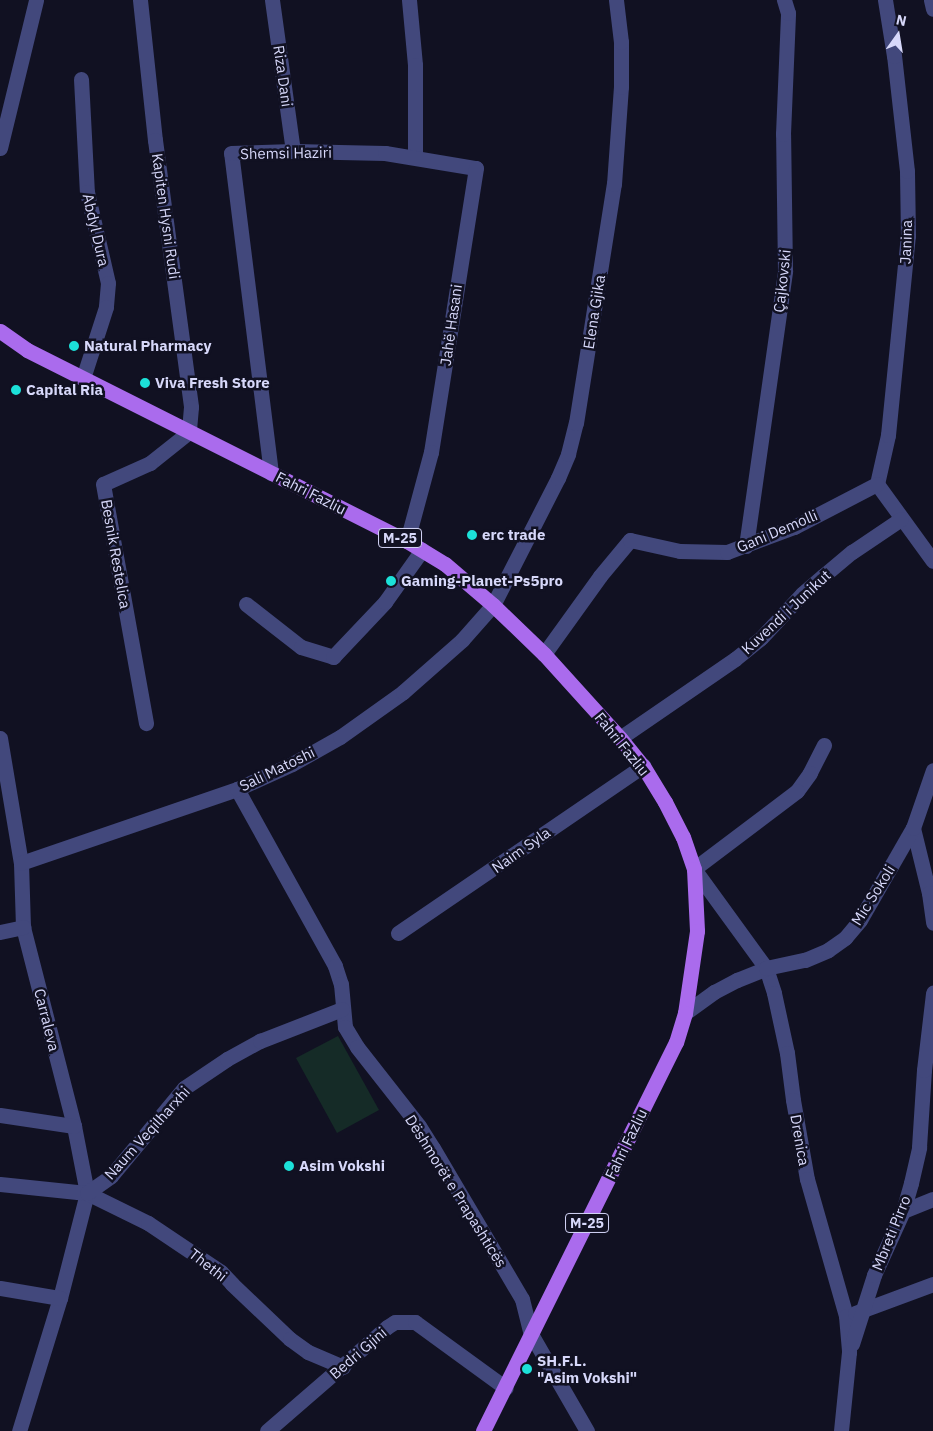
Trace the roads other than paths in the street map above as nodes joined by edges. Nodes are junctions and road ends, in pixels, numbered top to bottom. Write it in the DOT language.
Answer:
graph roads {
  1 [pos="36,0"];
  2 [pos="140,0"];
  3 [pos="272,0"];
  4 [pos="409,0"];
  5 [pos="616,0"];
  6 [pos="884,0"];
  7 [pos="931,0"];
  8 [pos="786,6"];
  9 [pos="933,9"];
  10 [pos="81,79"];
  11 [pos="0,148"];
  12 [pos="293,151"];
  13 [pos="415,156"];
  14 [pos="0,332"];
  15 [pos="83,378"];
  16 [pos="189,432"];
  17 [pos="271,473"];
  18 [pos="878,484"];
  19 [pos="901,519"];
  20 [pos="407,541"];
  21 [pos="746,546"];
  22 [pos="422,550"];
  23 [pos="933,561"];
  24 [pos="246,604"];
  25 [pos="493,605"];
  26 [pos="544,654"];
  27 [pos="146,723"];
  28 [pos="0,738"];
  29 [pos="620,738"];
  30 [pos="824,745"];
  31 [pos="643,766"];
  32 [pos="933,770"];
  33 [pos="237,789"];
  34 [pos="913,828"];
  35 [pos="21,863"];
  36 [pos="694,868"];
  37 [pos="933,923"];
  38 [pos="23,927"];
  39 [pos="0,932"];
  40 [pos="398,933"];
  41 [pos="766,968"];
  42 [pos="933,993"];
  43 [pos="342,1009"];
  44 [pos="685,1013"];
  45 [pos="928,1068"];
  46 [pos="0,1115"];
  47 [pos="74,1126"];
  48 [pos="0,1184"];
  49 [pos="87,1193"];
  50 [pos="933,1199"];
  51 [pos="903,1211"];
  52 [pos="933,1284"];
  53 [pos="0,1288"];
  54 [pos="60,1298"];
  55 [pos="860,1311"];
  56 [pos="846,1316"];
  57 [pos="532,1334"];
  58 [pos="849,1352"];
  59 [pos="343,1366"];
  60 [pos="506,1388"];
  61 [pos="19,1431"];
  62 [pos="267,1431"];
  63 [pos="483,1431"];
  64 [pos="586,1431"];
  65 [pos="841,1431"];
  1 -- 11 [label="street"];
  2 -- 16 [label="street, Kapiten Hysni Rudi"];
  3 -- 12 [label="street, Riza Dani"];
  4 -- 13 [label="street"];
  5 -- 25 [label="street, Elena Gjika"];
  6 -- 18 [label="street, Janina"];
  7 -- 9 [label="street"];
  8 -- 21 [label="street, Çajkovski"];
  10 -- 15 [label="street, Abdyl Dura"];
  12 -- 13 [label="street, Shemsi Haziri"];
  12 -- 17 [label="street, Shemsi Haziri"];
  13 -- 20 [label="street, Jahë Hasani"];
  14 -- 15 [label="main road, Fahri Fazliu / M-25"];
  15 -- 16 [label="main road, Fahri Fazliu / M-25"];
  16 -- 17 [label="main road, Fahri Fazliu / M-25"];
  16 -- 27 [label="street, Besnik Restelica"];
  17 -- 20 [label="main road, Fahri Fazliu / M-25"];
  18 -- 19 [label="street"];
  18 -- 21 [label="street, Gani Demolli"];
  19 -- 23 [label="street"];
  19 -- 29 [label="street, Kuvendi i Junikut"];
  20 -- 22 [label="main road, Fahri Fazliu / M-25"];
  21 -- 26 [label="street, Gani Demolli"];
  22 -- 24 [label="street"];
  22 -- 25 [label="main road, Fahri Fazliu / M-25"];
  25 -- 26 [label="main road, Fahri Fazliu / M-25"];
  25 -- 33 [label="street, Sali Matoshi"];
  26 -- 29 [label="main road, Fahri Fazliu / M-25"];
  28 -- 35 [label="street, Carraleva"];
  29 -- 31 [label="main road, Fahri Fazliu / M-25"];
  30 -- 36 [label="street"];
  31 -- 36 [label="main road, Fahri Fazliu / M-25"];
  31 -- 40 [label="street, Naim Syla"];
  32 -- 34 [label="street, Mic Sokoli"];
  33 -- 35 [label="street, Sali Matoshi"];
  33 -- 43 [label="street, Dëshmorët e Prapashticës"];
  34 -- 37 [label="street"];
  34 -- 41 [label="street, Mic Sokoli"];
  35 -- 38 [label="street, Carraleva"];
  36 -- 41 [label="street, Drenica"];
  36 -- 44 [label="main road, Fahri Fazliu / M-25"];
  38 -- 39 [label="street"];
  38 -- 47 [label="street, Carraleva"];
  41 -- 44 [label="street, Mic Sokoli"];
  41 -- 56 [label="street, Drenica"];
  42 -- 45 [label="street, Mbreti Pirro"];
  43 -- 49 [label="street, Naum Veqilharxhi"];
  43 -- 57 [label="street, Dëshmorët e Prapashticës"];
  44 -- 57 [label="main road, Fahri Fazliu / M-25"];
  45 -- 51 [label="street, Mbreti Pirro"];
  46 -- 47 [label="street"];
  47 -- 49 [label="street, Carraleva"];
  48 -- 49 [label="street"];
  49 -- 54 [label="street, Carraleva"];
  49 -- 59 [label="street, Thethi"];
  50 -- 51 [label="street"];
  51 -- 55 [label="street, Mbreti Pirro"];
  52 -- 55 [label="street"];
  53 -- 54 [label="street"];
  54 -- 61 [label="street, Carraleva"];
  55 -- 56 [label="street"];
  55 -- 58 [label="street, Mbreti Pirro"];
  56 -- 58 [label="street, Drenica"];
  57 -- 60 [label="main road, Fahri Fazliu / M-25"];
  57 -- 64 [label="street, Dëshmorët e Prapashticës"];
  58 -- 65 [label="street, Drenica"];
  59 -- 60 [label="street, Bedri Gjini"];
  59 -- 62 [label="street, Bedri Gjini"];
  60 -- 63 [label="main road, Fahri Fazliu / M-25"];
}
